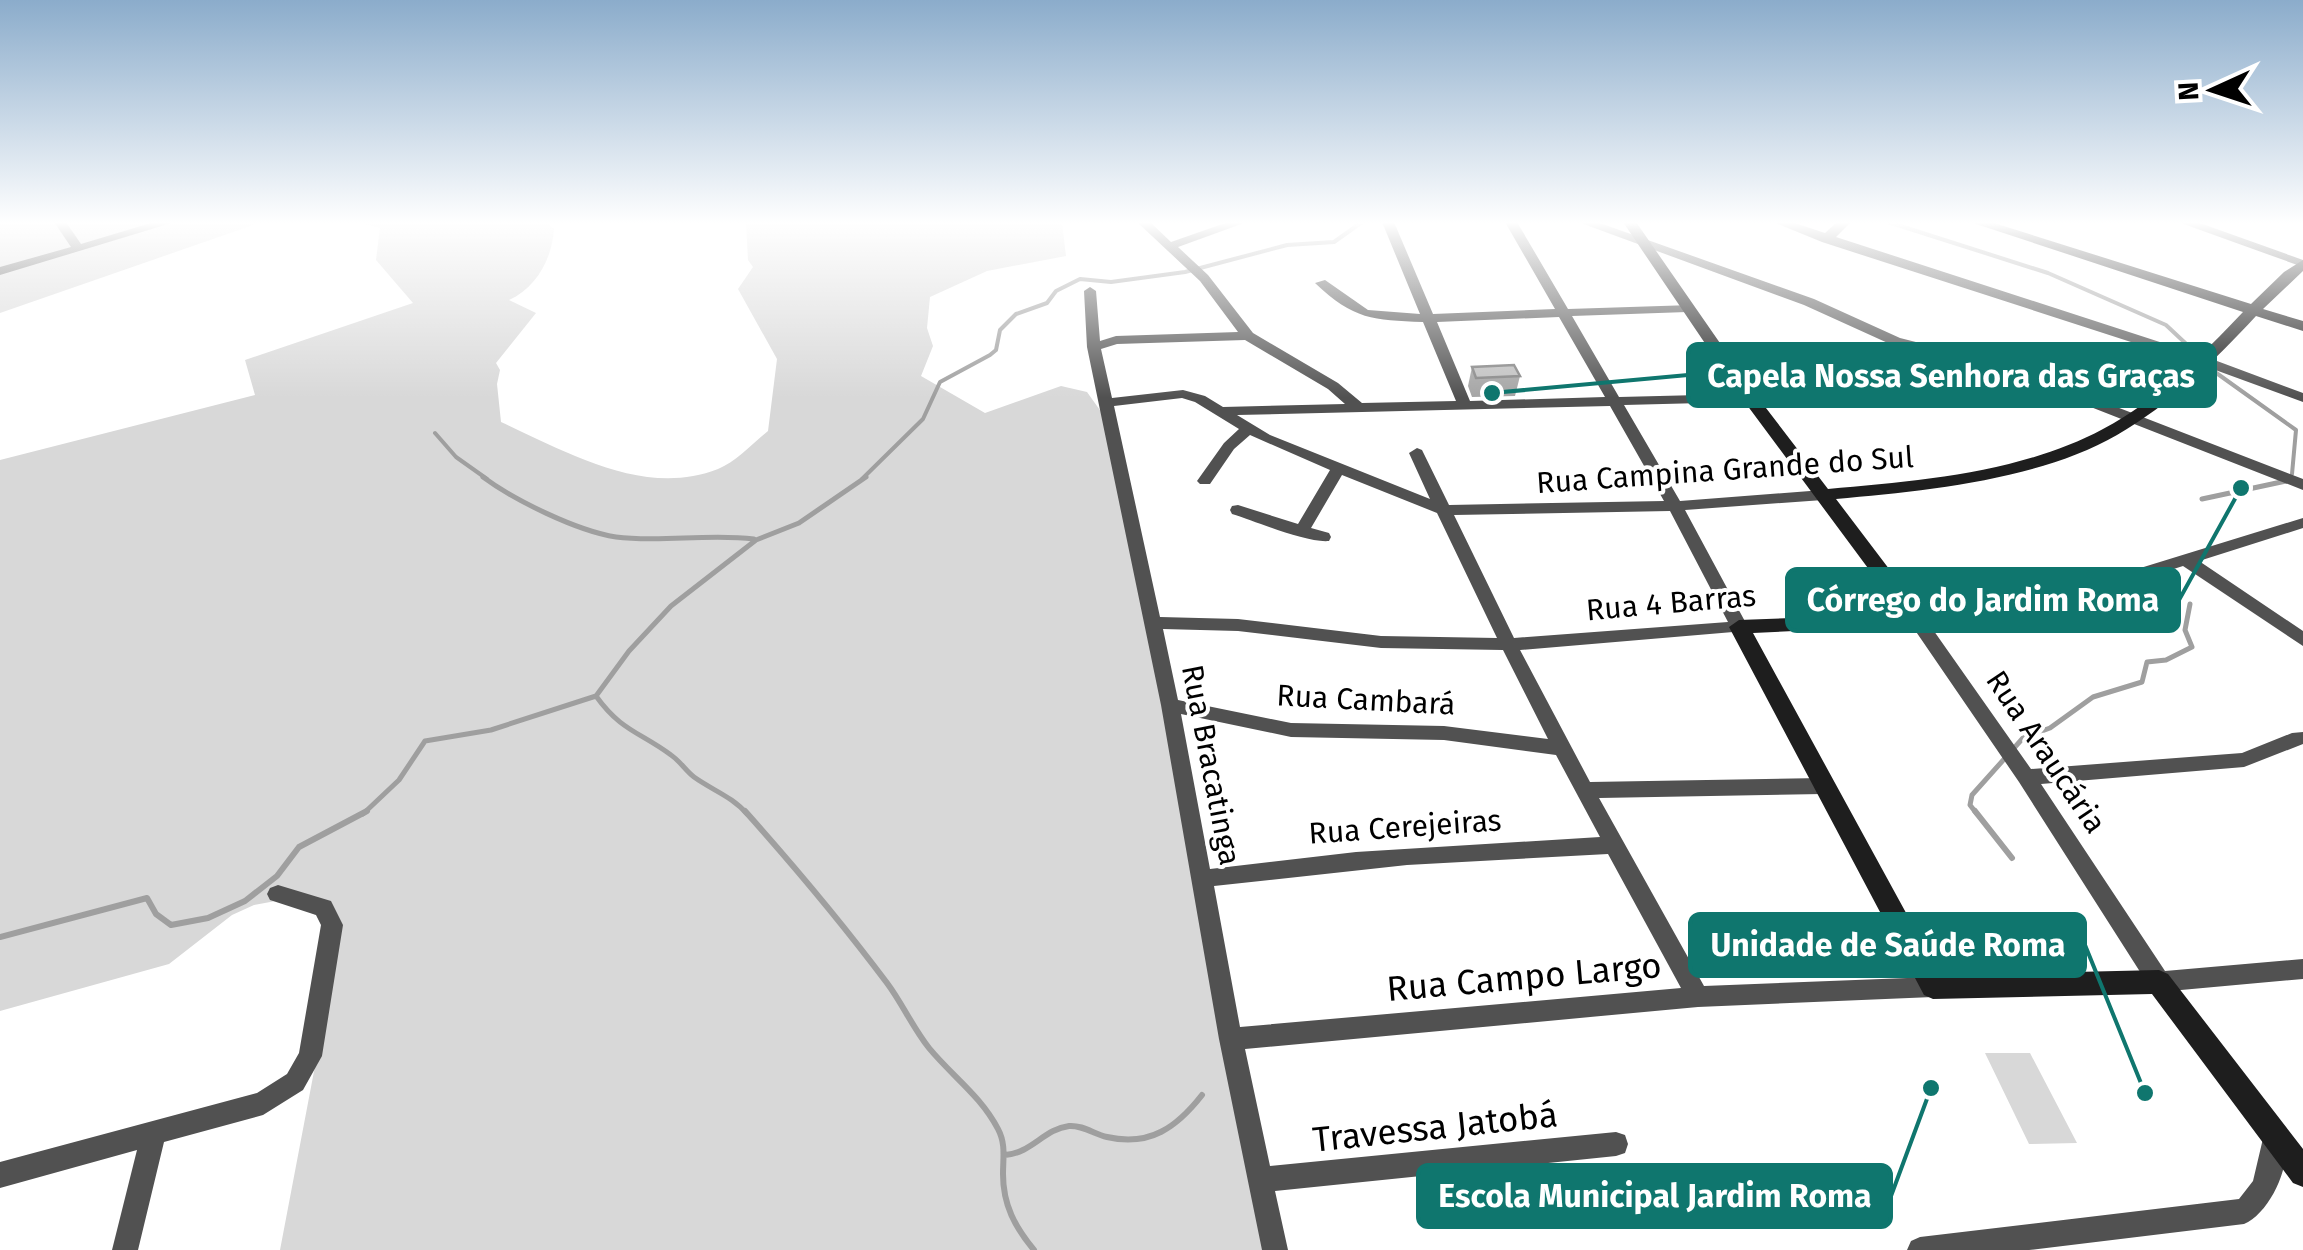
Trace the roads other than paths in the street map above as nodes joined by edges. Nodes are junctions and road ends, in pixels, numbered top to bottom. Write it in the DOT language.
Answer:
graph roads {
  1 [pos="1206,280"];
  2 [pos="1412,280"];
  3 [pos="1543,280"];
  4 [pos="1668,280"];
  5 [pos="1748,280"];
  6 [pos="1952,280"];
  7 [pos="2160,280"];
  8 [pos="2283,280"];
  9 [pos="1321,283"];
  10 [pos="1090,291"];
  11 [pos="1687,308"];
  12 [pos="2250,309"];
  13 [pos="1560,312"];
  14 [pos="1428,318"];
  15 [pos="2303,326"];
  16 [pos="1248,336"];
  17 [pos="1094,347"];
  18 [pos="1970,358"];
  19 [pos="2204,361"];
  20 [pos="1750,398"];
  21 [pos="2303,398"];
  22 [pos="1106,403"];
  23 [pos="1615,404"];
  24 [pos="1466,407"];
  25 [pos="1360,408"];
  26 [pos="1223,411"];
  27 [pos="2136,417"];
  28 [pos="1248,430"];
  29 [pos="1417,453"];
  30 [pos="1338,469"];
  31 [pos="1205,481"];
  32 [pos="2303,485"];
  33 [pos="1823,495"];
  34 [pos="1674,506"];
  35 [pos="1238,510"];
  36 [pos="1443,510"];
  37 [pos="2303,523"];
  38 [pos="1300,532"];
  39 [pos="1323,537"];
  40 [pos="2188,561"];
  41 [pos="1916,620"];
  42 [pos="1153,624"];
  43 [pos="1739,626"];
  44 [pos="2303,640"];
  45 [pos="1509,647"];
  46 [pos="1170,705"];
  47 [pos="2299,738"];
  48 [pos="1560,748"];
  49 [pos="2026,777"];
  50 [pos="1822,786"];
  51 [pos="1584,790"];
  52 [pos="1613,845"];
  53 [pos="1202,879"];
  54 [pos="278,894"];
  55 [pos="2303,969"];
  56 [pos="2159,982"];
  57 [pos="1933,988"];
  58 [pos="1698,997"];
  59 [pos="1231,1039"];
  60 [pos="154,1133"];
  61 [pos="2274,1139"];
  62 [pos="1616,1144"];
  63 [pos="2303,1173"];
  64 [pos="0,1175"];
  65 [pos="1260,1180"];
  66 [pos="125,1250"];
  67 [pos="1275,1250"];
  68 [pos="1920,1250"];
  1 -- 16 [label="street"];
  2 -- 14 [label="street"];
  3 -- 13 [label="street"];
  4 -- 11 [label="street, Rua Araucária"];
  5 -- 18 [label="street"];
  6 -- 19 [label="street"];
  7 -- 12 [label="street"];
  8 -- 12 [label="street, Rua Campina Grande do Sul"];
  9 -- 14 [label="street"];
  10 -- 17 [label="street, Rua Bracatinga"];
  11 -- 13 [label="street"];
  11 -- 20 [label="street, Rua Araucária"];
  12 -- 15 [label="street"];
  12 -- 19 [label="street, Rua Campina Grande do Sul"];
  13 -- 14 [label="street"];
  13 -- 23 [label="street"];
  14 -- 24 [label="street"];
  16 -- 17 [label="street"];
  16 -- 25 [label="street"];
  17 -- 22 [label="street, Rua Bracatinga"];
  18 -- 20 [label="street"];
  18 -- 27 [label="street"];
  19 -- 21 [label="street"];
  19 -- 27 [label="street, Rua Campina Grande do Sul"];
  20 -- 23 [label="street"];
  20 -- 33 [label="street, Rua Araucária"];
  22 -- 26 [label="street, Rua Campina Grande do Sul"];
  22 -- 42 [label="street, Rua Bracatinga"];
  23 -- 24 [label="street"];
  23 -- 34 [label="street"];
  24 -- 25 [label="street"];
  25 -- 26 [label="street"];
  26 -- 28 [label="street, Rua Campina Grande do Sul"];
  27 -- 32 [label="street"];
  27 -- 33 [label="street, Rua Campina Grande do Sul"];
  28 -- 30 [label="street, Rua Campina Grande do Sul"];
  28 -- 31 [label="street"];
  29 -- 36 [label="street"];
  30 -- 36 [label="street, Rua Campina Grande do Sul"];
  30 -- 38 [label="street"];
  33 -- 34 [label="street, Rua Campina Grande do Sul"];
  33 -- 41 [label="street, Rua Araucária"];
  34 -- 36 [label="street, Rua Campina Grande do Sul"];
  34 -- 43 [label="street"];
  35 -- 38 [label="street"];
  36 -- 45 [label="street"];
  37 -- 40 [label="street, Rua 4 Barras"];
  38 -- 39 [label="street"];
  40 -- 41 [label="street, Rua 4 Barras"];
  40 -- 44 [label="street"];
  41 -- 43 [label="street, Rua 4 Barras"];
  41 -- 49 [label="street, Rua Araucária"];
  42 -- 45 [label="street, Rua 4 Barras"];
  42 -- 46 [label="street, Rua Bracatinga"];
  43 -- 45 [label="street, Rua 4 Barras"];
  43 -- 50 [label="street"];
  45 -- 48 [label="street"];
  46 -- 48 [label="street, Rua Cambará"];
  46 -- 53 [label="street, Rua Bracatinga"];
  47 -- 49 [label="street"];
  48 -- 51 [label="street"];
  49 -- 56 [label="street, Rua Araucária"];
  50 -- 51 [label="street"];
  50 -- 57 [label="street"];
  51 -- 52 [label="street"];
  52 -- 53 [label="street, Rua Cerejeiras"];
  52 -- 58 [label="street"];
  53 -- 59 [label="street, Rua Bracatinga"];
  54 -- 60 [label="street"];
  55 -- 56 [label="street, Rua Campo Largo"];
  56 -- 57 [label="street, Rua Campo Largo"];
  56 -- 61 [label="street, Rua Araucária"];
  57 -- 58 [label="street, Rua Campo Largo"];
  58 -- 59 [label="street, Rua Campo Largo"];
  59 -- 65 [label="street, Rua Bracatinga"];
  60 -- 64 [label="street"];
  60 -- 66 [label="street"];
  61 -- 63 [label="street, Rua Araucária"];
  61 -- 68 [label="street"];
  62 -- 65 [label="street, Travessa Jatobá"];
  65 -- 67 [label="street, Rua Bracatinga"];
}
